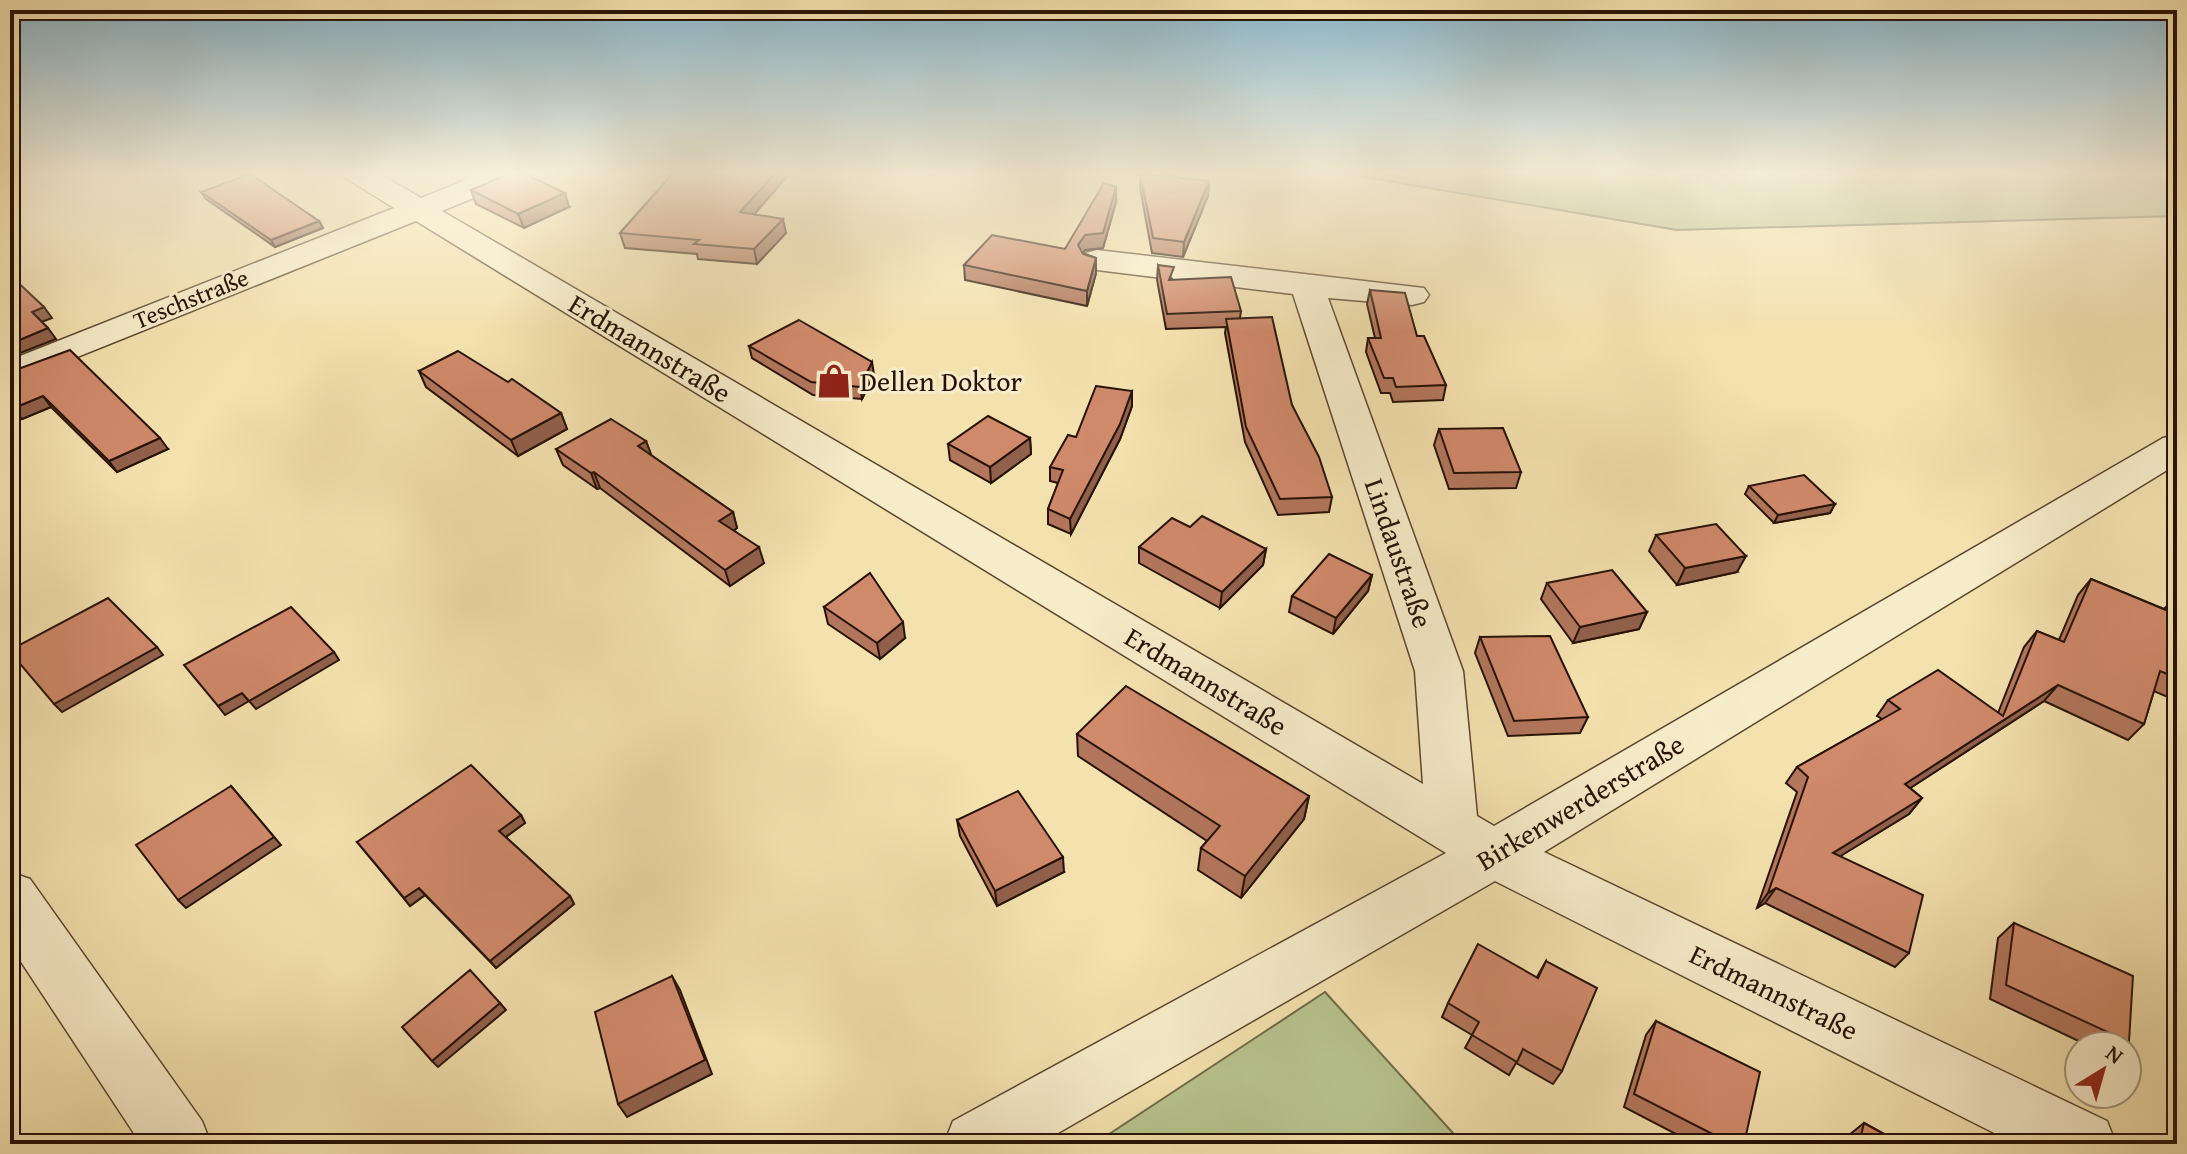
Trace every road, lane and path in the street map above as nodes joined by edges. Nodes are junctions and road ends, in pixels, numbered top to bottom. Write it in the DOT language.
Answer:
graph roads {
  1 [pos="378,225"];
  2 [pos="443,225"];
  3 [pos="1097,260"];
  4 [pos="1307,286"];
  5 [pos="1412,295"];
  6 [pos="10,373"];
  7 [pos="2177,447"];
  8 [pos="1473,841"];
  9 [pos="10,897"];
  10 [pos="179,1144"];
  11 [pos="976,1144"];
  12 [pos="2084,1144"];
  1 -- 6 [label="street, Teschstraße"];
  2 -- 8 [label="street, Erdmannstraße"];
  3 -- 4 [label="street"];
  4 -- 5 [label="street"];
  4 -- 8 [label="street, Lindaustraße"];
  7 -- 8 [label="street, Birkenwerderstraße"];
  8 -- 11 [label="street, Birkenwerderstraße"];
  8 -- 12 [label="street, Erdmannstraße"];
  9 -- 10 [label="street"];
}
